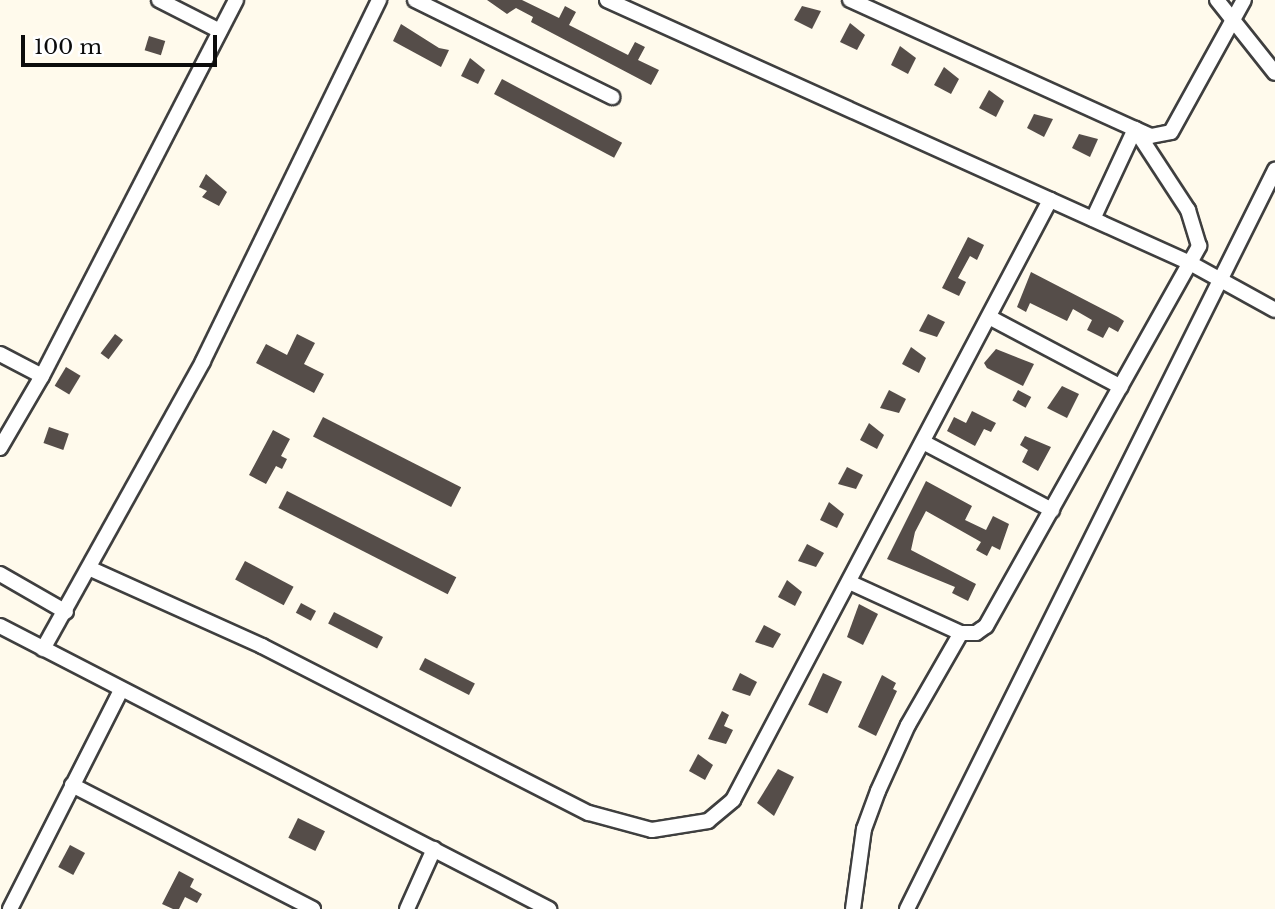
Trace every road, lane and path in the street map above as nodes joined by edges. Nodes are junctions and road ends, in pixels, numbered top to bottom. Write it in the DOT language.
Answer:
graph roads {
  1 [pos="159,0"];
  2 [pos="236,0"];
  3 [pos="379,0"];
  4 [pos="415,0"];
  5 [pos="850,0"];
  6 [pos="1217,0"];
  7 [pos="1244,0"];
  8 [pos="612,1"];
  9 [pos="1232,23"];
  10 [pos="220,31"];
  11 [pos="1275,73"];
  12 [pos="612,97"];
  13 [pos="1135,130"];
  14 [pos="1275,170"];
  15 [pos="1050,200"];
  16 [pos="1093,219"];
  17 [pos="1190,263"];
  18 [pos="1220,278"];
  19 [pos="1275,310"];
  20 [pos="989,317"];
  21 [pos="0,354"];
  22 [pos="42,376"];
  23 [pos="1121,387"];
  24 [pos="923,442"];
  25 [pos="0,448"];
  26 [pos="1052,510"];
  27 [pos="91,569"];
  28 [pos="0,574"];
  29 [pos="849,582"];
  30 [pos="66,612"];
  31 [pos="0,626"];
  32 [pos="961,633"];
  33 [pos="43,649"];
  34 [pos="121,690"];
  35 [pos="72,785"];
  36 [pos="433,849"];
  37 [pos="10,909"];
  38 [pos="313,909"];
  39 [pos="407,909"];
  40 [pos="549,909"];
  41 [pos="853,909"];
  42 [pos="907,909"];
  1 -- 10 [label="street"];
  2 -- 10 [label="street"];
  3 -- 27 [label="street"];
  4 -- 12 [label="street"];
  5 -- 13 [label="street"];
  6 -- 9 [label="street"];
  7 -- 9 [label="street"];
  8 -- 15 [label="street"];
  9 -- 11 [label="street"];
  9 -- 13 [label="street"];
  10 -- 22 [label="street"];
  13 -- 16 [label="street"];
  13 -- 17 [label="street"];
  14 -- 18 [label="street"];
  15 -- 16 [label="street"];
  15 -- 20 [label="street"];
  16 -- 17 [label="street"];
  17 -- 18 [label="street"];
  17 -- 23 [label="street"];
  18 -- 19 [label="street"];
  18 -- 42 [label="street"];
  20 -- 23 [label="street"];
  20 -- 24 [label="street"];
  21 -- 22 [label="street"];
  22 -- 25 [label="street"];
  23 -- 26 [label="street"];
  24 -- 26 [label="street"];
  24 -- 29 [label="street"];
  26 -- 32 [label="street"];
  27 -- 29 [label="street"];
  27 -- 30 [label="street"];
  28 -- 30 [label="street"];
  29 -- 32 [label="street"];
  30 -- 33 [label="street"];
  31 -- 33 [label="street"];
  32 -- 41 [label="street"];
  33 -- 34 [label="street"];
  34 -- 35 [label="street"];
  34 -- 36 [label="street"];
  35 -- 37 [label="street"];
  35 -- 38 [label="street"];
  36 -- 39 [label="street"];
  36 -- 40 [label="street"];
}
